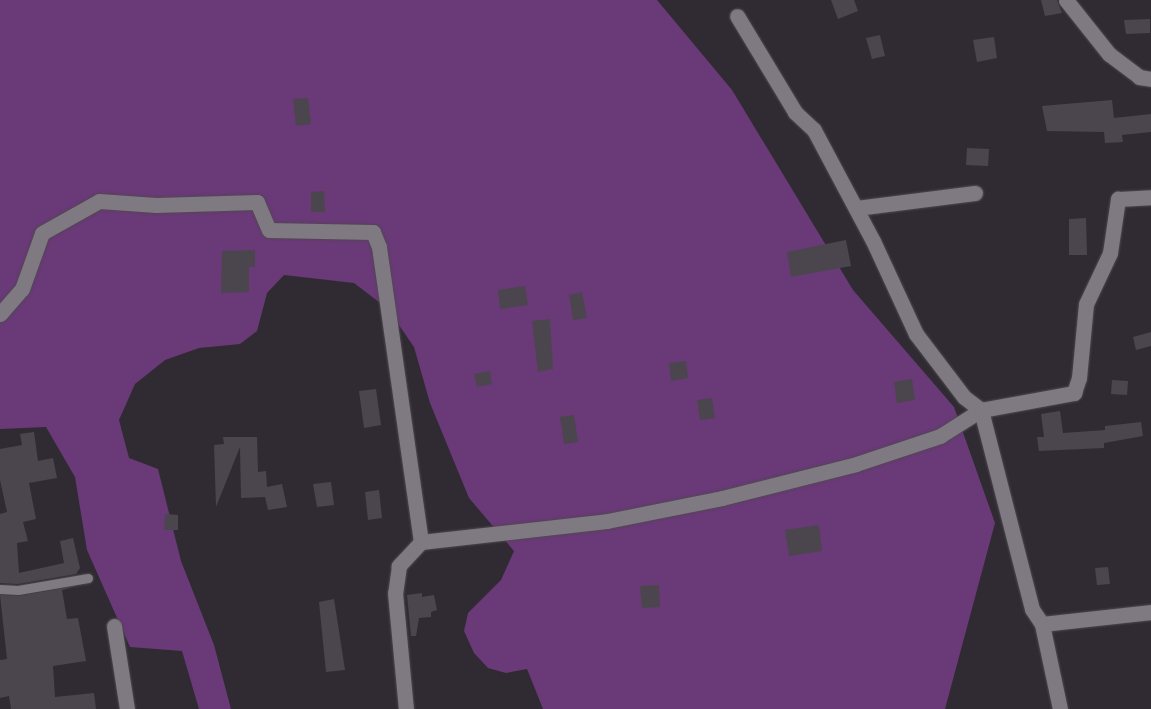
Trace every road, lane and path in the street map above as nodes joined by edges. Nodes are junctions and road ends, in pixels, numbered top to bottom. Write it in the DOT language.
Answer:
graph roads {
  1 [pos="1066,0"];
  2 [pos="737,16"];
  3 [pos="1151,79"];
  4 [pos="975,193"];
  5 [pos="1151,198"];
  6 [pos="856,208"];
  7 [pos="0,314"];
  8 [pos="981,410"];
  9 [pos="421,542"];
  10 [pos="88,578"];
  11 [pos="0,589"];
  12 [pos="1151,612"];
  13 [pos="1042,624"];
  14 [pos="114,626"];
  15 [pos="127,709"];
  16 [pos="406,709"];
  17 [pos="1060,709"];
  1 -- 3 [label="street"];
  2 -- 6 [label="street"];
  4 -- 6 [label="street"];
  5 -- 8 [label="street"];
  6 -- 8 [label="street"];
  7 -- 9 [label="street"];
  8 -- 9 [label="street"];
  8 -- 13 [label="street"];
  9 -- 16 [label="street"];
  10 -- 11 [label="lane"];
  12 -- 13 [label="street"];
  13 -- 17 [label="street"];
  14 -- 15 [label="street"];
}
